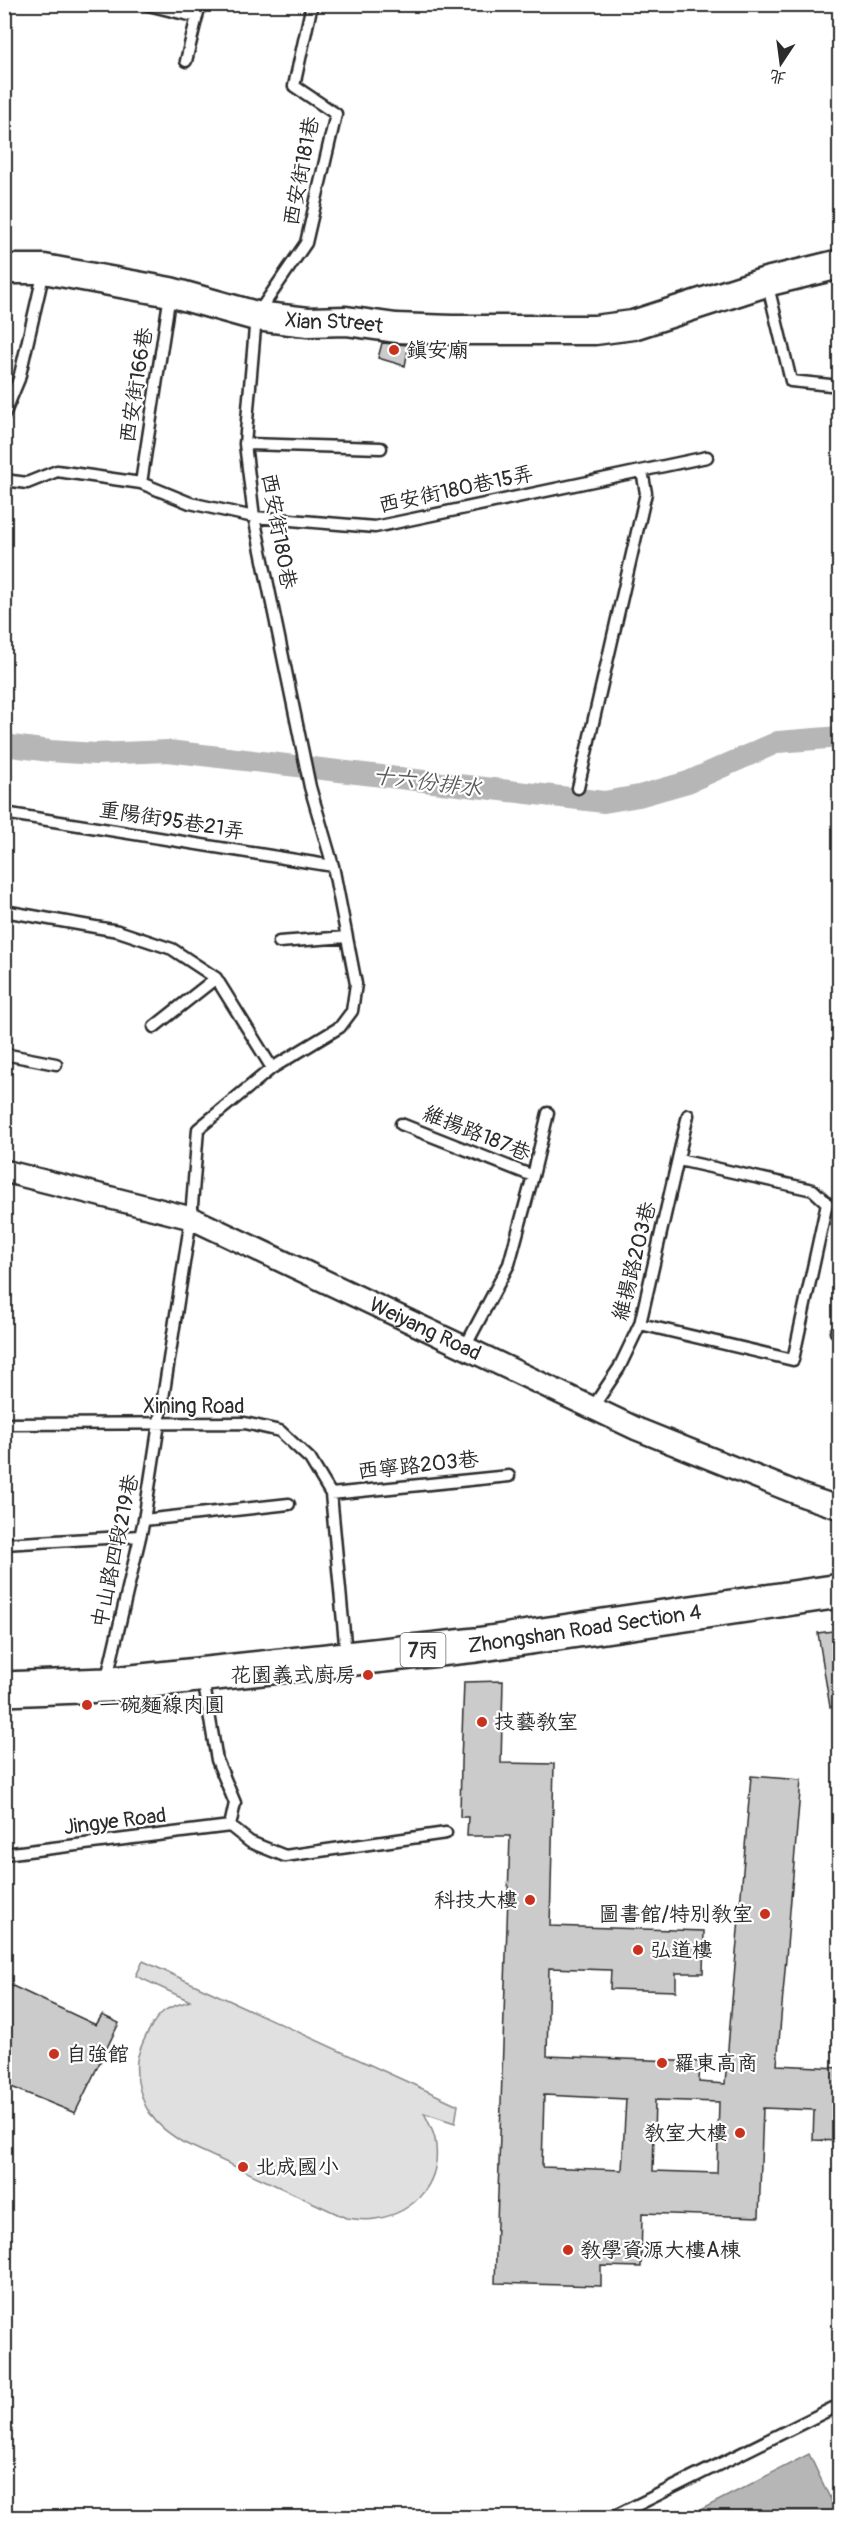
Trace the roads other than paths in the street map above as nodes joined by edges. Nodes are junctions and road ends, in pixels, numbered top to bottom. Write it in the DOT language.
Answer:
graph roads {
  1 [pos="144,4"];
  2 [pos="200,4"];
  3 [pos="312,4"];
  4 [pos="197,17"];
  5 [pos="186,61"];
  6 [pos="840,264"];
  7 [pos="4,269"];
  8 [pos="44,269"];
  9 [pos="766,282"];
  10 [pos="170,292"];
  11 [pos="256,315"];
  12 [pos="840,386"];
  13 [pos="4,415"];
  14 [pos="245,444"];
  15 [pos="381,448"];
  16 [pos="707,457"];
  17 [pos="642,471"];
  18 [pos="4,480"];
  19 [pos="141,483"];
  20 [pos="254,517"];
  21 [pos="578,788"];
  22 [pos="4,813"];
  23 [pos="333,866"];
  24 [pos="6,911"];
  25 [pos="4,923"];
  26 [pos="347,937"];
  27 [pos="279,942"];
  28 [pos="216,978"];
  29 [pos="154,1027"];
  30 [pos="4,1054"];
  31 [pos="56,1064"];
  32 [pos="272,1068"];
  33 [pos="548,1113"];
  34 [pos="688,1115"];
  35 [pos="401,1124"];
  36 [pos="679,1161"];
  37 [pos="4,1171"];
  38 [pos="533,1176"];
  39 [pos="191,1218"];
  40 [pos="640,1324"];
  41 [pos="465,1347"];
  42 [pos="593,1407"];
  43 [pos="4,1425"];
  44 [pos="160,1425"];
  45 [pos="509,1476"];
  46 [pos="331,1494"];
  47 [pos="289,1504"];
  48 [pos="840,1508"];
  49 [pos="144,1520"];
  50 [pos="140,1536"];
  51 [pos="4,1544"];
  52 [pos="840,1591"];
  53 [pos="346,1658"];
  54 [pos="203,1675"];
  55 [pos="105,1685"];
  56 [pos="4,1689"];
  57 [pos="230,1826"];
  58 [pos="446,1833"];
  59 [pos="4,1854"];
  60 [pos="834,2408"];
  61 [pos="611,2517"];
  1 -- 4 [label="lane"];
  2 -- 4 [label="lane"];
  3 -- 11 [label="lane, 西安街181巷"];
  4 -- 5 [label="lane"];
  6 -- 9 [label="street, Xian Street"];
  7 -- 8 [label="street, Xian Street"];
  8 -- 10 [label="street, Xian Street"];
  8 -- 13 [label="lane"];
  9 -- 11 [label="street, Xian Street"];
  9 -- 12 [label="lane"];
  10 -- 11 [label="street, Xian Street"];
  10 -- 19 [label="lane, 西安街166巷"];
  11 -- 14 [label="lane, 西安街180巷"];
  14 -- 15 [label="lane"];
  14 -- 20 [label="lane, 西安街180巷"];
  16 -- 17 [label="lane, 西安街180巷15弄"];
  17 -- 20 [label="lane, 西安街180巷15弄"];
  17 -- 21 [label="lane"];
  18 -- 19 [label="lane, 西安街180巷15弄"];
  19 -- 20 [label="lane, 西安街180巷15弄"];
  20 -- 23 [label="lane, 西安街180巷"];
  22 -- 23 [label="lane, 重陽街95巷21弄"];
  23 -- 26 [label="lane, 西安街180巷"];
  24 -- 25 [label="lane"];
  24 -- 28 [label="lane"];
  26 -- 27 [label="lane"];
  26 -- 32 [label="lane, 西安街180巷"];
  28 -- 29 [label="lane"];
  28 -- 32 [label="lane"];
  30 -- 31 [label="lane"];
  32 -- 39 [label="lane, 中山路四段219巷"];
  33 -- 38 [label="lane"];
  34 -- 36 [label="lane, 維揚路203巷"];
  35 -- 38 [label="lane, 維揚路187巷"];
  36 -- 40 [label="lane, 維揚路203巷"];
  36 -- 40 [label="lane"];
  37 -- 39 [label="street, Weiyang Road"];
  38 -- 41 [label="lane, 維揚路187巷"];
  39 -- 41 [label="street, Weiyang Road"];
  39 -- 44 [label="lane, 中山路四段219巷"];
  40 -- 42 [label="lane, 維揚路203巷"];
  41 -- 42 [label="street, Weiyang Road"];
  42 -- 48 [label="street, Weiyang Road"];
  43 -- 44 [label="lane, Xining Road"];
  44 -- 46 [label="lane, Xining Road"];
  44 -- 49 [label="lane, 中山路四段219巷"];
  45 -- 46 [label="lane, 西寧路203巷"];
  46 -- 53 [label="lane, Xining Road"];
  47 -- 49 [label="lane"];
  49 -- 50 [label="lane, 中山路四段219巷"];
  50 -- 51 [label="lane"];
  50 -- 55 [label="lane, 中山路四段219巷"];
  52 -- 53 [label="main road, Zhongshan Road Section 4 / 7丙"];
  53 -- 54 [label="main road, Zhongshan Road Section 4 / 7丙"];
  54 -- 55 [label="main road, Zhongshan Road Section 4 / 7丙"];
  54 -- 57 [label="lane"];
  55 -- 56 [label="main road, Zhongshan Road Section 4 / 7丙"];
  57 -- 58 [label="lane"];
  57 -- 59 [label="lane, Jingye Road"];
  60 -- 61 [label="lane"];
}
